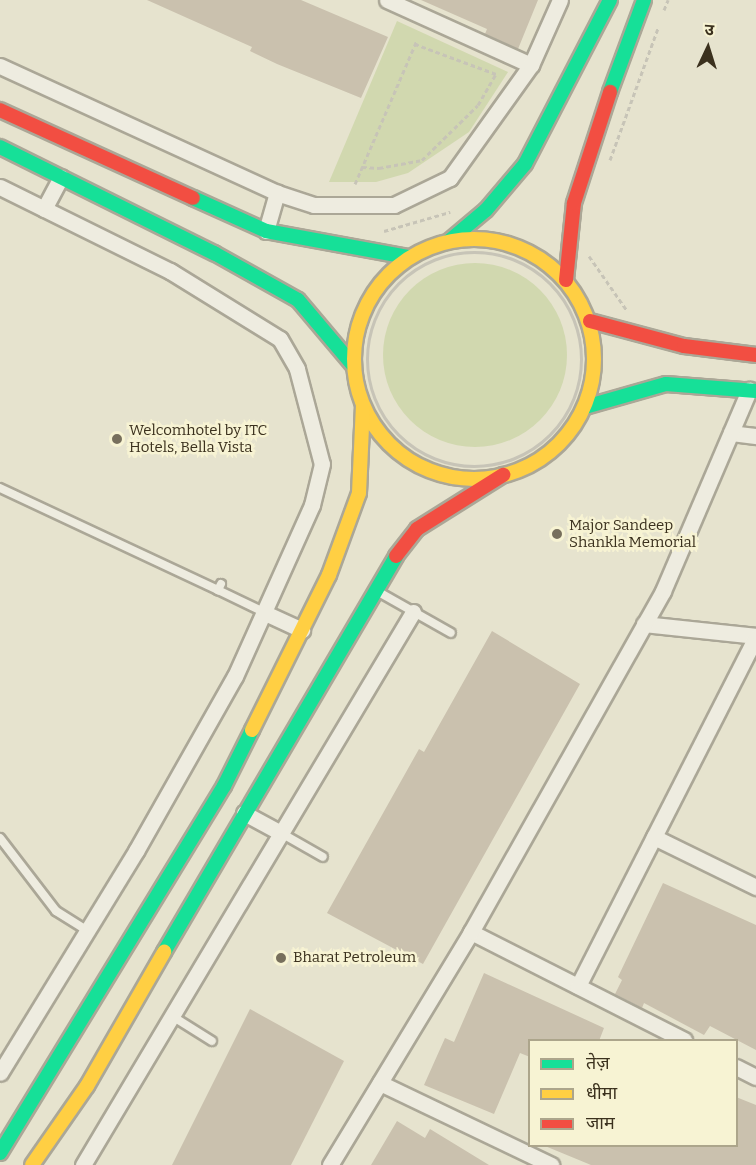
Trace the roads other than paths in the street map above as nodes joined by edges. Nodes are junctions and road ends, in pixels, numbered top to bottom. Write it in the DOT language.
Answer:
graph roads {
  1 [pos="387,0"];
  2 [pos="560,0"];
  3 [pos="610,0"];
  4 [pos="644,0"];
  5 [pos="407,4"];
  6 [pos="531,65"];
  7 [pos="0,66"];
  8 [pos="0,110"];
  9 [pos="0,147"];
  10 [pos="61,177"];
  11 [pos="0,187"];
  12 [pos="277,193"];
  13 [pos="44,209"];
  14 [pos="266,231"];
  15 [pos="448,241"];
  16 [pos="408,257"];
  17 [pos="566,280"];
  18 [pos="590,321"];
  19 [pos="756,355"];
  20 [pos="353,365"];
  21 [pos="753,390"];
  22 [pos="363,406"];
  23 [pos="585,407"];
  24 [pos="731,433"];
  25 [pos="756,436"];
  26 [pos="503,475"];
  27 [pos="0,488"];
  28 [pos="374,590"];
  29 [pos="413,612"];
  30 [pos="265,613"];
  31 [pos="644,624"];
  32 [pos="302,630"];
  33 [pos="451,633"];
  34 [pos="756,637"];
  35 [pos="244,813"];
  36 [pos="280,833"];
  37 [pos="654,837"];
  38 [pos="0,838"];
  39 [pos="323,857"];
  40 [pos="756,887"];
  41 [pos="87,930"];
  42 [pos="471,932"];
  43 [pos="578,986"];
  44 [pos="172,1016"];
  45 [pos="680,1039"];
  46 [pos="212,1041"];
  47 [pos="738,1068"];
  48 [pos="0,1073"];
  49 [pos="756,1077"];
  50 [pos="380,1083"];
  51 [pos="0,1153"];
  52 [pos="32,1165"];
  53 [pos="83,1165"];
  54 [pos="330,1165"];
  55 [pos="551,1165"];
  1 -- 5 [label="street"];
  2 -- 6 [label="street"];
  3 -- 15 [label="street"];
  4 -- 17 [label="street"];
  5 -- 6 [label="street"];
  6 -- 12 [label="street"];
  7 -- 12 [label="street"];
  8 -- 14 [label="street"];
  9 -- 10 [label="street"];
  10 -- 13 [label="street"];
  10 -- 20 [label="street"];
  11 -- 13 [label="street"];
  12 -- 14 [label="street"];
  13 -- 30 [label="street"];
  14 -- 16 [label="street"];
  15 -- 16 [label="street"];
  15 -- 17 [label="street"];
  16 -- 20 [label="street"];
  17 -- 18 [label="street"];
  18 -- 19 [label="street"];
  18 -- 23 [label="street"];
  20 -- 22 [label="street"];
  21 -- 23 [label="street"];
  21 -- 24 [label="street"];
  22 -- 26 [label="street"];
  22 -- 32 [label="street"];
  23 -- 26 [label="street"];
  24 -- 25 [label="street"];
  24 -- 31 [label="street"];
  26 -- 28 [label="street"];
  27 -- 30 [label="lane"];
  28 -- 29 [label="lane"];
  28 -- 35 [label="street"];
  29 -- 33 [label="lane"];
  29 -- 36 [label="street"];
  30 -- 32 [label="street"];
  30 -- 41 [label="street"];
  31 -- 34 [label="street"];
  31 -- 42 [label="street"];
  32 -- 51 [label="street"];
  34 -- 37 [label="street"];
  35 -- 36 [label="street"];
  35 -- 52 [label="street"];
  36 -- 39 [label="lane"];
  36 -- 44 [label="street"];
  37 -- 40 [label="street"];
  37 -- 43 [label="street"];
  38 -- 41 [label="lane"];
  41 -- 48 [label="street"];
  42 -- 43 [label="street"];
  42 -- 50 [label="street"];
  43 -- 45 [label="street"];
  44 -- 46 [label="lane"];
  44 -- 53 [label="street"];
  47 -- 49 [label="street"];
  50 -- 54 [label="street"];
  50 -- 55 [label="street"];
}
